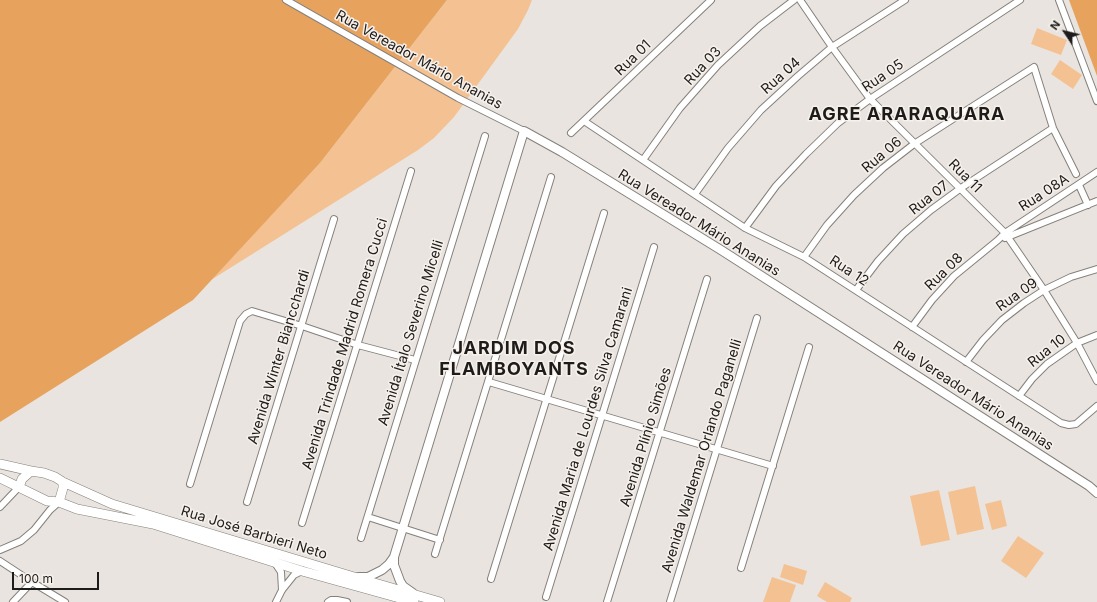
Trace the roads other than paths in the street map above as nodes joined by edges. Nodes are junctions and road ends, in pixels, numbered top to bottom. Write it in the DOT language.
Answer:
graph roads {
  1 [pos="286,0"];
  2 [pos="711,0"];
  3 [pos="794,0"];
  4 [pos="800,0"];
  5 [pos="905,0"];
  6 [pos="1020,0"];
  7 [pos="1059,0"];
  8 [pos="832,48"];
  9 [pos="870,99"];
  10 [pos="1097,101"];
  11 [pos="584,121"];
  12 [pos="1053,128"];
  13 [pos="524,131"];
  14 [pos="571,133"];
  15 [pos="485,136"];
  16 [pos="914,144"];
  17 [pos="643,160"];
  18 [pos="411,171"];
  19 [pos="1097,172"];
  20 [pos="1076,174"];
  21 [pos="551,177"];
  22 [pos="1079,185"];
  23 [pos="961,188"];
  24 [pos="695,194"];
  25 [pos="1097,201"];
  26 [pos="1088,205"];
  27 [pos="604,212"];
  28 [pos="334,219"];
  29 [pos="745,228"];
  30 [pos="1006,235"];
  31 [pos="654,247"];
  32 [pos="804,257"];
  33 [pos="1097,269"];
  34 [pos="707,279"];
  35 [pos="856,290"];
  36 [pos="1044,290"];
  37 [pos="757,318"];
  38 [pos="302,326"];
  39 [pos="912,327"];
  40 [pos="1097,335"];
  41 [pos="1077,343"];
  42 [pos="358,345"];
  43 [pos="809,347"];
  44 [pos="415,360"];
  45 [pos="966,362"];
  46 [pos="1097,381"];
  47 [pos="489,382"];
  48 [pos="1019,396"];
  49 [pos="546,398"];
  50 [pos="1097,406"];
  51 [pos="602,416"];
  52 [pos="660,433"];
  53 [pos="717,449"];
  54 [pos="0,464"];
  55 [pos="773,466"];
  56 [pos="31,471"];
  57 [pos="0,478"];
  58 [pos="63,482"];
  59 [pos="190,484"];
  60 [pos="19,487"];
  61 [pos="1093,487"];
  62 [pos="1097,493"];
  63 [pos="59,502"];
  64 [pos="247,502"];
  65 [pos="0,507"];
  66 [pos="368,517"];
  67 [pos="302,523"];
  68 [pos="404,529"];
  69 [pos="361,538"];
  70 [pos="440,540"];
  71 [pos="0,550"];
  72 [pos="435,554"];
  73 [pos="394,557"];
  74 [pos="0,561"];
  75 [pos="275,563"];
  76 [pos="741,568"];
  77 [pos="302,571"];
  78 [pos="354,578"];
  79 [pos="491,579"];
  80 [pos="32,582"];
  81 [pos="282,590"];
  82 [pos="546,597"];
  83 [pos="414,598"];
  84 [pos="13,602"];
  85 [pos="65,602"];
  86 [pos="276,602"];
  87 [pos="328,602"];
  88 [pos="347,602"];
  89 [pos="440,602"];
  90 [pos="607,602"];
  91 [pos="670,602"];
  1 -- 13 [label="street, Rua Vereador Mário Ananias"];
  2 -- 11 [label="street, Rua 01"];
  3 -- 17 [label="street, Rua 03"];
  4 -- 8 [label="street, Rua 11"];
  5 -- 8 [label="street, Rua 04"];
  6 -- 9 [label="street, Rua 05"];
  7 -- 10 [label="street"];
  8 -- 9 [label="street, Rua 11"];
  8 -- 24 [label="street, Rua 04"];
  9 -- 16 [label="street, Rua 11"];
  9 -- 29 [label="street, Rua 05"];
  11 -- 14 [label="street, Rua 01"];
  11 -- 17 [label="street, Rua 12"];
  12 -- 16 [label="street, Rua 06"];
  12 -- 20 [label="street"];
  12 -- 23 [label="street, Rua 07"];
  13 -- 61 [label="street, Rua Vereador Mário Ananias"];
  13 -- 68 [label="street"];
  15 -- 44 [label="street, Avenida Ítalo Severino Micelli"];
  16 -- 23 [label="street, Rua 11"];
  16 -- 32 [label="street, Rua 06"];
  17 -- 24 [label="street, Rua 12"];
  18 -- 42 [label="street, Avenida Trindade Madrid Romera Cucci"];
  19 -- 22 [label="street, Rua 08A"];
  21 -- 47 [label="street"];
  22 -- 26 [label="street"];
  22 -- 30 [label="street, Rua 08A"];
  23 -- 30 [label="street, Rua 11"];
  23 -- 35 [label="street, Rua 07"];
  24 -- 29 [label="street, Rua 12"];
  25 -- 26 [label="street"];
  26 -- 30 [label="street"];
  27 -- 49 [label="street"];
  28 -- 38 [label="street, Avenida Winter Biancchardi"];
  29 -- 32 [label="street, Rua 12"];
  30 -- 36 [label="street, Rua 11"];
  30 -- 39 [label="street, Rua 08"];
  31 -- 51 [label="street, Avenida Maria de Lourdes Silva Camarani"];
  32 -- 35 [label="street, Rua 12"];
  33 -- 36 [label="street, Rua 09"];
  34 -- 52 [label="street, Avenida Plínio Simões"];
  35 -- 39 [label="street, Rua 12"];
  36 -- 41 [label="street, Rua 11"];
  36 -- 45 [label="street, Rua 09"];
  37 -- 53 [label="street, Avenida Waldemar Orlando Paganelli"];
  38 -- 42 [label="street"];
  38 -- 59 [label="street"];
  38 -- 64 [label="street, Avenida Winter Biancchardi"];
  39 -- 45 [label="street, Rua 12"];
  40 -- 41 [label="street, Rua 10"];
  41 -- 46 [label="street, Rua 11"];
  41 -- 48 [label="street, Rua 10"];
  42 -- 44 [label="street"];
  42 -- 67 [label="street, Avenida Trindade Madrid Romera Cucci"];
  43 -- 55 [label="street"];
  44 -- 66 [label="street, Avenida Ítalo Severino Micelli"];
  45 -- 48 [label="street, Rua 12"];
  47 -- 49 [label="street"];
  47 -- 70 [label="street"];
  48 -- 50 [label="street, Rua 12"];
  49 -- 51 [label="street"];
  49 -- 79 [label="street"];
  51 -- 52 [label="street"];
  51 -- 82 [label="street, Avenida Maria de Lourdes Silva Camarani"];
  52 -- 53 [label="street"];
  52 -- 90 [label="street, Avenida Plínio Simões"];
  53 -- 55 [label="street"];
  53 -- 91 [label="street, Avenida Waldemar Orlando Paganelli"];
  54 -- 56 [label="main road"];
  55 -- 76 [label="street"];
  56 -- 58 [label="main road, Rua José Barbieri Neto"];
  56 -- 60 [label="main road"];
  57 -- 60 [label="main road"];
  58 -- 63 [label="main road"];
  58 -- 78 [label="main road, Rua José Barbieri Neto"];
  60 -- 63 [label="main road, Rua José Barbieri Neto"];
  60 -- 65 [label="street"];
  61 -- 62 [label="street, Rua Vereador Mário Ananias"];
  63 -- 71 [label="street"];
  63 -- 75 [label="main road, Rua José Barbieri Neto"];
  66 -- 68 [label="street"];
  66 -- 69 [label="street, Avenida Ítalo Severino Micelli"];
  68 -- 70 [label="street"];
  68 -- 73 [label="street"];
  70 -- 72 [label="street"];
  73 -- 78 [label="street"];
  73 -- 83 [label="street"];
  74 -- 80 [label="street"];
  75 -- 77 [label="main road, Rua José Barbieri Neto"];
  75 -- 81 [label="street"];
  77 -- 81 [label="street"];
  77 -- 83 [label="main road, Rua José Barbieri Neto"];
  78 -- 83 [label="main road, Rua José Barbieri Neto"];
  80 -- 84 [label="street"];
  80 -- 85 [label="street"];
  81 -- 86 [label="street"];
  83 -- 89 [label="main road, Rua José Barbieri Neto"];
  87 -- 88 [label="street"];
}
